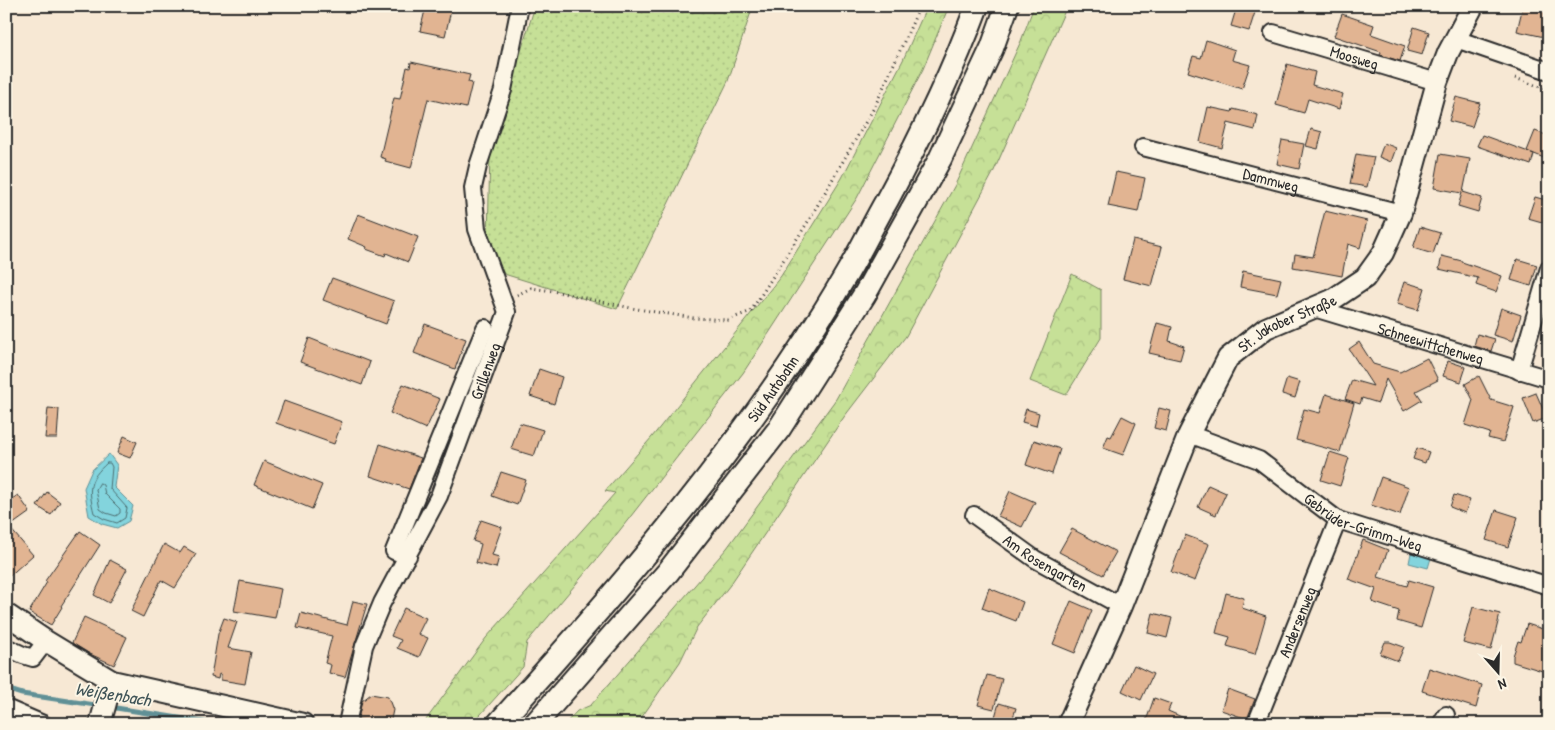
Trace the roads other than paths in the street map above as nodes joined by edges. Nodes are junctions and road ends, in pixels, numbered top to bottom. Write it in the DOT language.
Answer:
graph roads {
  1 [pos="520,6"];
  2 [pos="977,6"];
  3 [pos="1007,6"];
  4 [pos="1473,6"];
  5 [pos="1273,33"];
  6 [pos="1456,39"];
  7 [pos="1549,71"];
  8 [pos="1437,82"];
  9 [pos="1143,147"];
  10 [pos="1401,213"];
  11 [pos="1549,268"];
  12 [pos="1314,308"];
  13 [pos="485,328"];
  14 [pos="1519,370"];
  15 [pos="1549,379"];
  16 [pos="1189,434"];
  17 [pos="974,515"];
  18 [pos="1338,520"];
  19 [pos="408,556"];
  20 [pos="1549,586"];
  21 [pos="1121,606"];
  22 [pos="6,614"];
  23 [pos="46,641"];
  24 [pos="6,647"];
  25 [pos="112,681"];
  26 [pos="6,708"];
  27 [pos="43,724"];
  28 [pos="100,724"];
  29 [pos="302,724"];
  30 [pos="347,724"];
  31 [pos="498,724"];
  32 [pos="535,724"];
  33 [pos="1068,724"];
  34 [pos="1256,724"];
  1 -- 19 [label="street, Grillenweg"];
  2 -- 31 [label="highway, Süd Autobahn"];
  3 -- 32 [label="highway, Süd Autobahn"];
  4 -- 6 [label="main road, St. Jakober Straße"];
  5 -- 8 [label="street, Moosweg"];
  6 -- 7 [label="street"];
  6 -- 8 [label="main road, St. Jakober Straße"];
  8 -- 10 [label="main road, St. Jakober Straße"];
  9 -- 10 [label="street, Dammweg"];
  10 -- 12 [label="main road, St. Jakober Straße"];
  11 -- 14 [label="street"];
  12 -- 14 [label="street, Schneewittchenweg"];
  12 -- 16 [label="main road, St. Jakober Straße"];
  13 -- 19 [label="street"];
  14 -- 15 [label="street, Schneewittchenweg"];
  16 -- 18 [label="street, Gebrüder-Grimm-Weg"];
  16 -- 21 [label="main road, St. Jakober Straße"];
  17 -- 21 [label="street, Am Rosengarten"];
  18 -- 20 [label="street, Gebrüder-Grimm-Weg"];
  18 -- 34 [label="street, Andersenweg"];
  19 -- 30 [label="street, Grillenweg"];
  21 -- 33 [label="main road, St. Jakober Straße"];
  22 -- 23 [label="main road"];
  23 -- 24 [label="street"];
  23 -- 25 [label="main road"];
  25 -- 28 [label="main road"];
  25 -- 29 [label="main road"];
  26 -- 27 [label="street"];
}
